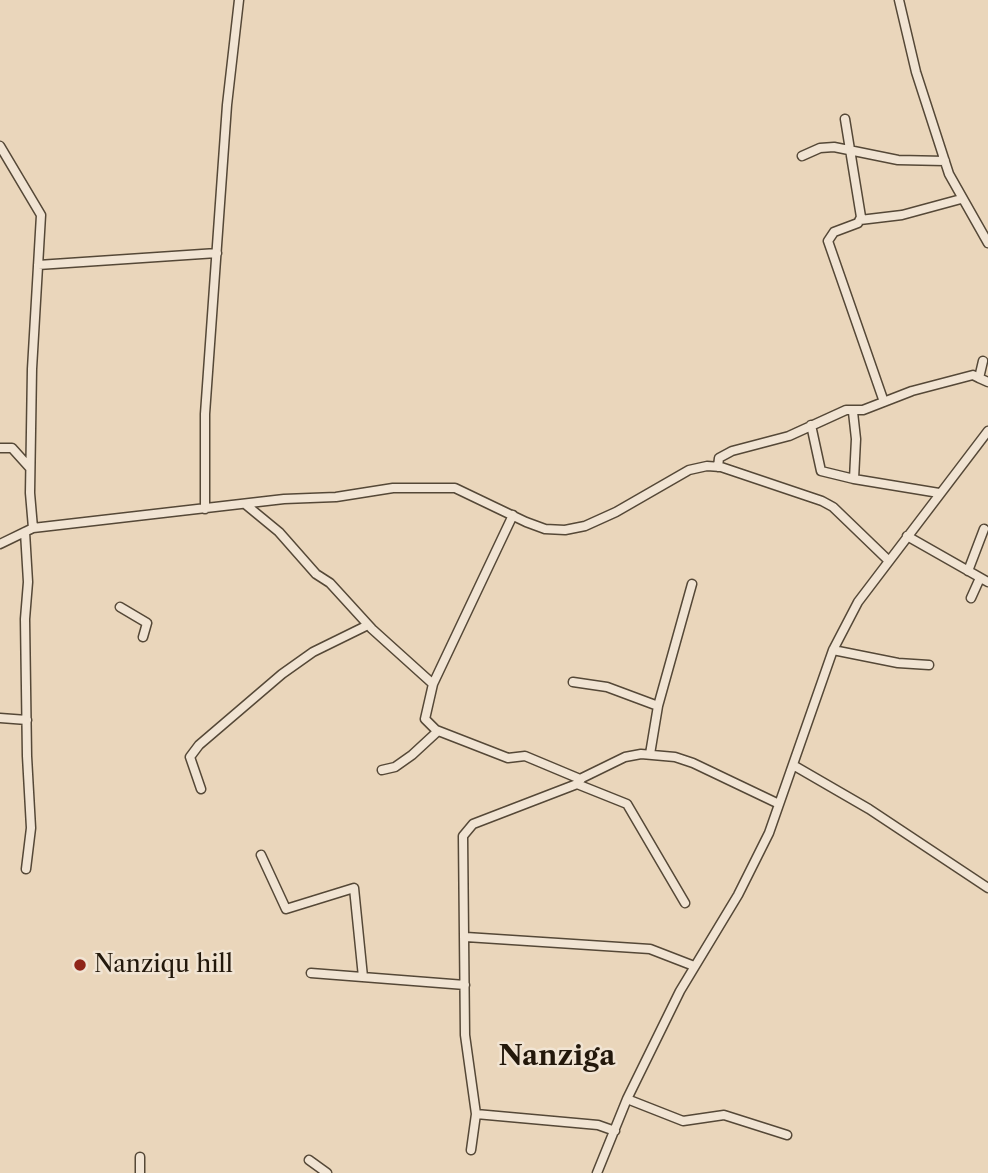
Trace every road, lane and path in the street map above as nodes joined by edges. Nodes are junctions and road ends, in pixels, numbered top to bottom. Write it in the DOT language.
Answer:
graph roads {
  1 [pos="239,0"];
  2 [pos="899,0"];
  3 [pos="845,119"];
  4 [pos="0,146"];
  5 [pos="849,151"];
  6 [pos="802,156"];
  7 [pos="945,161"];
  8 [pos="961,199"];
  9 [pos="860,220"];
  10 [pos="988,243"];
  11 [pos="216,253"];
  12 [pos="38,265"];
  13 [pos="983,360"];
  14 [pos="979,378"];
  15 [pos="988,382"];
  16 [pos="884,402"];
  17 [pos="853,412"];
  18 [pos="811,425"];
  19 [pos="988,431"];
  20 [pos="0,448"];
  21 [pos="718,467"];
  22 [pos="30,468"];
  23 [pos="854,479"];
  24 [pos="939,492"];
  25 [pos="245,504"];
  26 [pos="205,509"];
  27 [pos="513,514"];
  28 [pos="984,529"];
  29 [pos="29,530"];
  30 [pos="906,536"];
  31 [pos="0,544"];
  32 [pos="889,561"];
  33 [pos="968,571"];
  34 [pos="984,580"];
  35 [pos="692,584"];
  36 [pos="971,598"];
  37 [pos="120,607"];
  38 [pos="369,625"];
  39 [pos="143,637"];
  40 [pos="833,650"];
  41 [pos="929,665"];
  42 [pos="573,682"];
  43 [pos="433,684"];
  44 [pos="658,706"];
  45 [pos="0,718"];
  46 [pos="27,720"];
  47 [pos="438,731"];
  48 [pos="650,754"];
  49 [pos="793,765"];
  50 [pos="382,770"];
  51 [pos="578,782"];
  52 [pos="201,789"];
  53 [pos="779,804"];
  54 [pos="261,855"];
  55 [pos="26,869"];
  56 [pos="988,888"];
  57 [pos="685,903"];
  58 [pos="466,937"];
  59 [pos="694,966"];
  60 [pos="311,972"];
  61 [pos="363,977"];
  62 [pos="465,985"];
  63 [pos="627,1099"];
  64 [pos="476,1114"];
  65 [pos="615,1130"];
  66 [pos="787,1135"];
  67 [pos="471,1150"];
  68 [pos="140,1157"];
  69 [pos="309,1160"];
  70 [pos="140,1173"];
  71 [pos="327,1173"];
  72 [pos="597,1173"];
  1 -- 11 [label="street"];
  2 -- 7 [label="street"];
  3 -- 5 [label="street"];
  4 -- 12 [label="street"];
  5 -- 6 [label="street"];
  5 -- 7 [label="street"];
  5 -- 9 [label="street"];
  7 -- 8 [label="street"];
  8 -- 9 [label="street"];
  8 -- 10 [label="street"];
  9 -- 16 [label="street"];
  11 -- 12 [label="street"];
  11 -- 26 [label="street"];
  12 -- 22 [label="street"];
  13 -- 14 [label="street"];
  14 -- 15 [label="street"];
  14 -- 16 [label="street"];
  16 -- 17 [label="street"];
  17 -- 18 [label="street"];
  17 -- 23 [label="street"];
  18 -- 21 [label="street"];
  18 -- 23 [label="street"];
  19 -- 24 [label="street"];
  20 -- 22 [label="street"];
  21 -- 27 [label="street"];
  21 -- 32 [label="street"];
  22 -- 29 [label="street"];
  23 -- 24 [label="street"];
  24 -- 30 [label="street"];
  25 -- 26 [label="street"];
  25 -- 27 [label="street"];
  25 -- 38 [label="street"];
  26 -- 29 [label="street"];
  27 -- 43 [label="street"];
  28 -- 33 [label="street"];
  29 -- 31 [label="street"];
  29 -- 46 [label="street"];
  30 -- 32 [label="street"];
  30 -- 33 [label="street"];
  32 -- 40 [label="street"];
  33 -- 34 [label="street"];
  34 -- 36 [label="street"];
  35 -- 44 [label="street"];
  37 -- 39 [label="street"];
  38 -- 43 [label="street"];
  38 -- 52 [label="street"];
  40 -- 41 [label="street"];
  40 -- 49 [label="street"];
  42 -- 44 [label="street"];
  43 -- 47 [label="street"];
  44 -- 48 [label="street"];
  45 -- 46 [label="street"];
  46 -- 55 [label="street"];
  47 -- 50 [label="street"];
  47 -- 51 [label="street"];
  48 -- 51 [label="street"];
  48 -- 53 [label="street"];
  49 -- 53 [label="street"];
  49 -- 56 [label="street"];
  51 -- 57 [label="street"];
  51 -- 58 [label="street"];
  53 -- 59 [label="street"];
  54 -- 61 [label="street"];
  58 -- 59 [label="street"];
  58 -- 62 [label="street"];
  59 -- 63 [label="street"];
  60 -- 61 [label="street"];
  61 -- 62 [label="street"];
  62 -- 64 [label="street"];
  63 -- 65 [label="street"];
  63 -- 66 [label="street"];
  64 -- 65 [label="street"];
  64 -- 67 [label="street"];
  65 -- 72 [label="street"];
  68 -- 70 [label="street"];
  69 -- 71 [label="street"];
}
